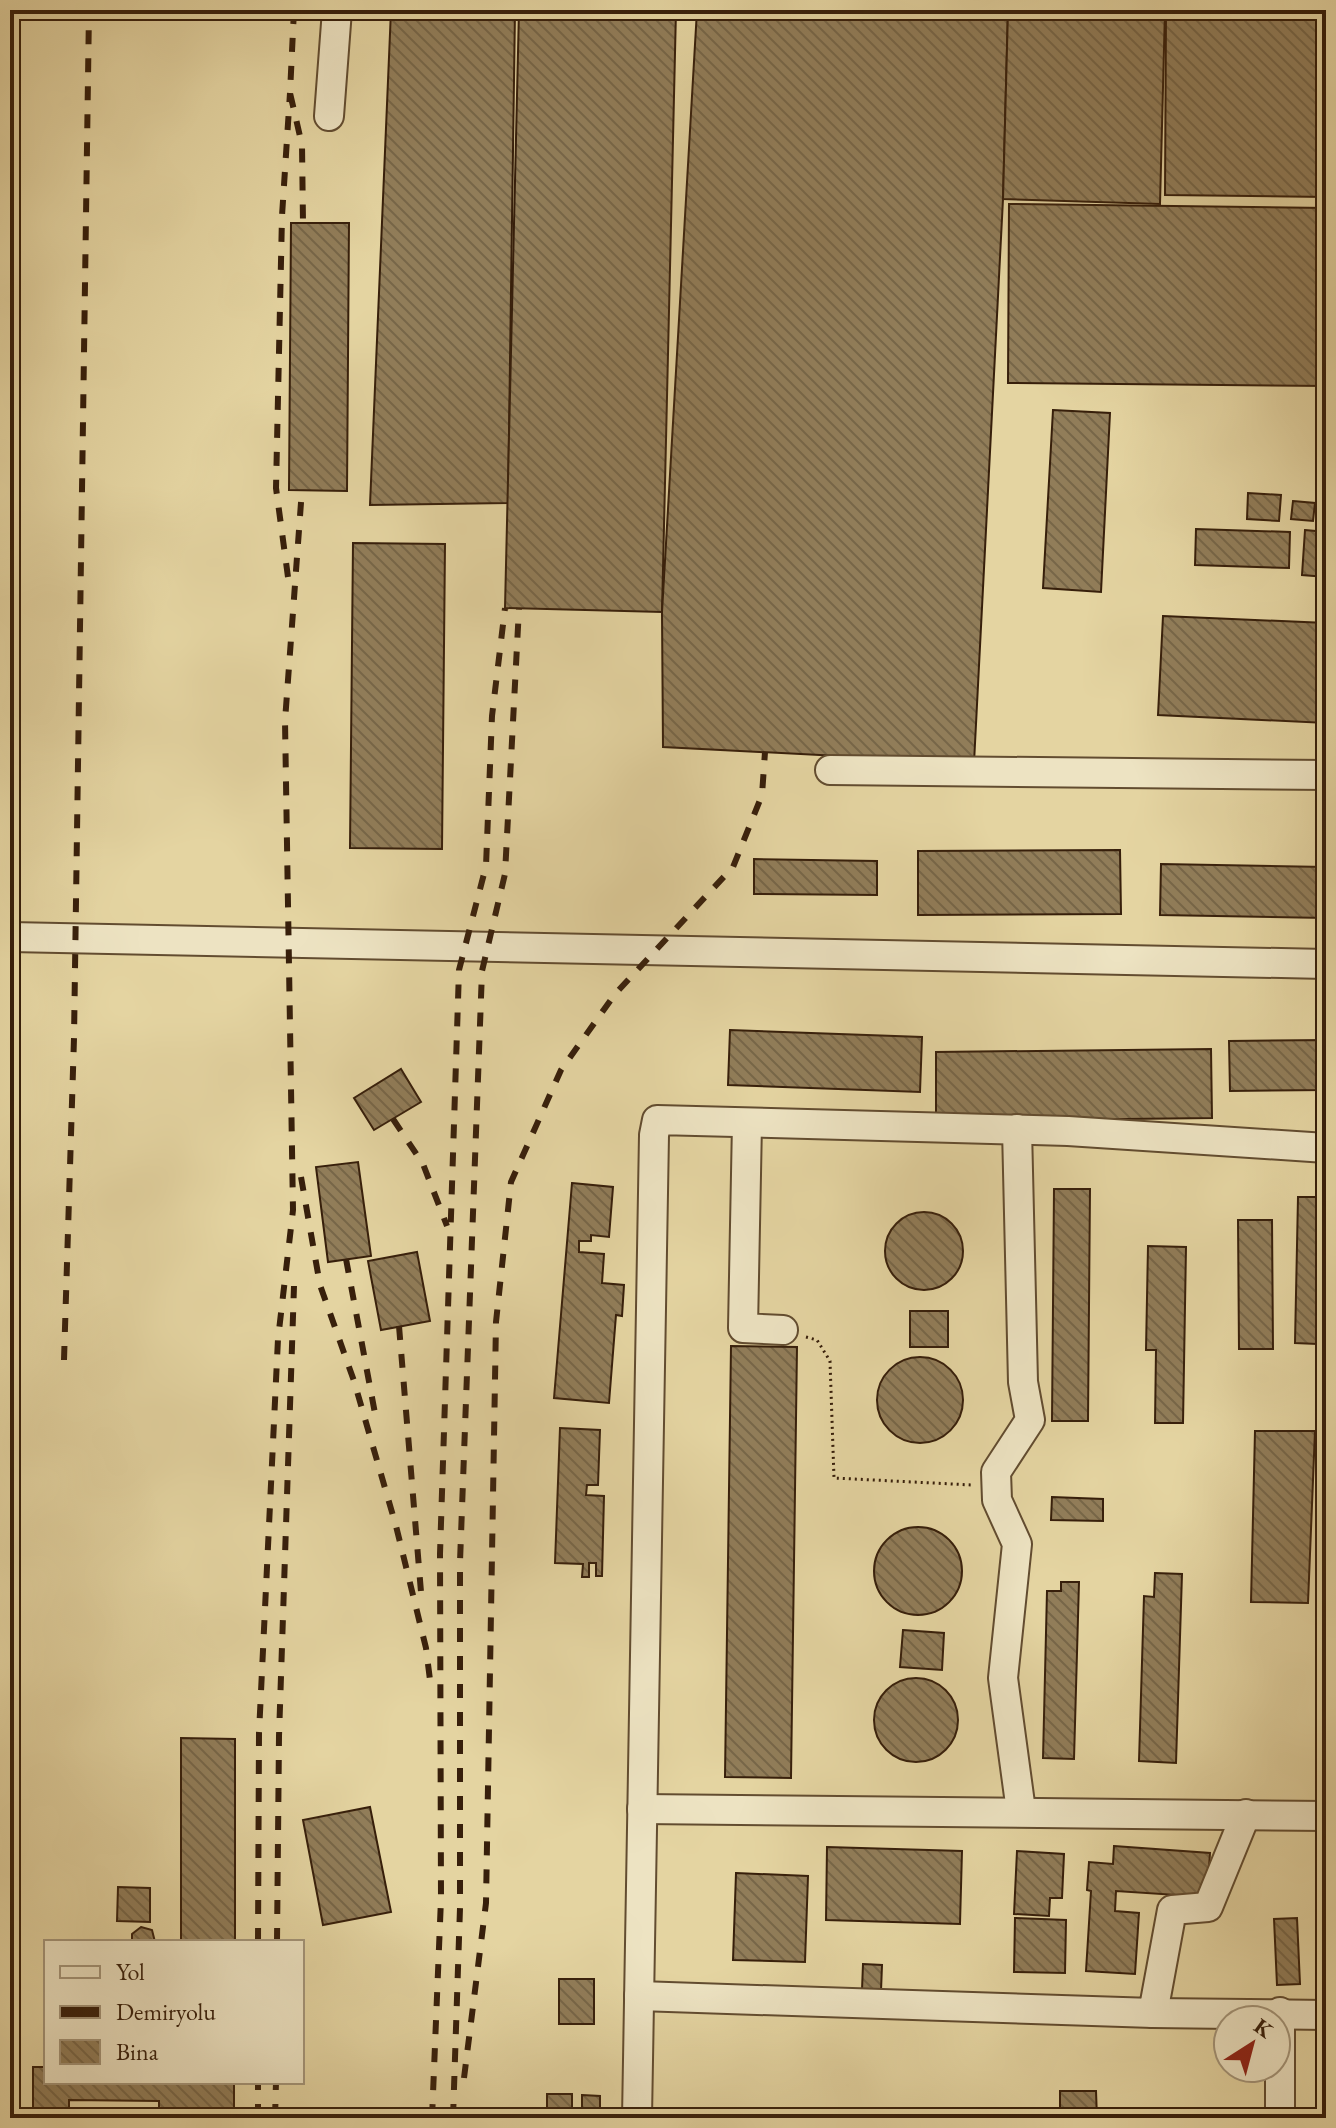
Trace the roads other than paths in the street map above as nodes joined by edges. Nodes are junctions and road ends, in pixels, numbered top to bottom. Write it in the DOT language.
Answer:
graph roads {
  1 [pos="337,10"];
  2 [pos="329,116"];
  3 [pos="830,770"];
  4 [pos="1326,775"];
  5 [pos="10,937"];
  6 [pos="1326,964"];
  7 [pos="747,1123"];
  8 [pos="1017,1129"];
  9 [pos="1326,1148"];
  10 [pos="783,1330"];
  11 [pos="642,1809"];
  12 [pos="1021,1811"];
  13 [pos="1246,1814"];
  14 [pos="1326,1816"];
  15 [pos="639,1996"];
  16 [pos="1153,2013"];
  17 [pos="1212,2013"];
  18 [pos="1292,2013"];
  19 [pos="1326,2015"];
  20 [pos="1280,2084"];
  21 [pos="637,2118"];
  22 [pos="1280,2118"];
  1 -- 2 [label="street"];
  3 -- 4 [label="street"];
  5 -- 6 [label="street"];
  7 -- 8 [label="street"];
  7 -- 10 [label="street"];
  7 -- 11 [label="street"];
  8 -- 9 [label="street"];
  8 -- 12 [label="street"];
  11 -- 12 [label="street"];
  11 -- 15 [label="street"];
  12 -- 13 [label="street"];
  13 -- 14 [label="street"];
  13 -- 16 [label="street"];
  15 -- 16 [label="street"];
  15 -- 21 [label="street"];
  16 -- 17 [label="street"];
  18 -- 19 [label="street"];
  20 -- 22 [label="street"];
}
